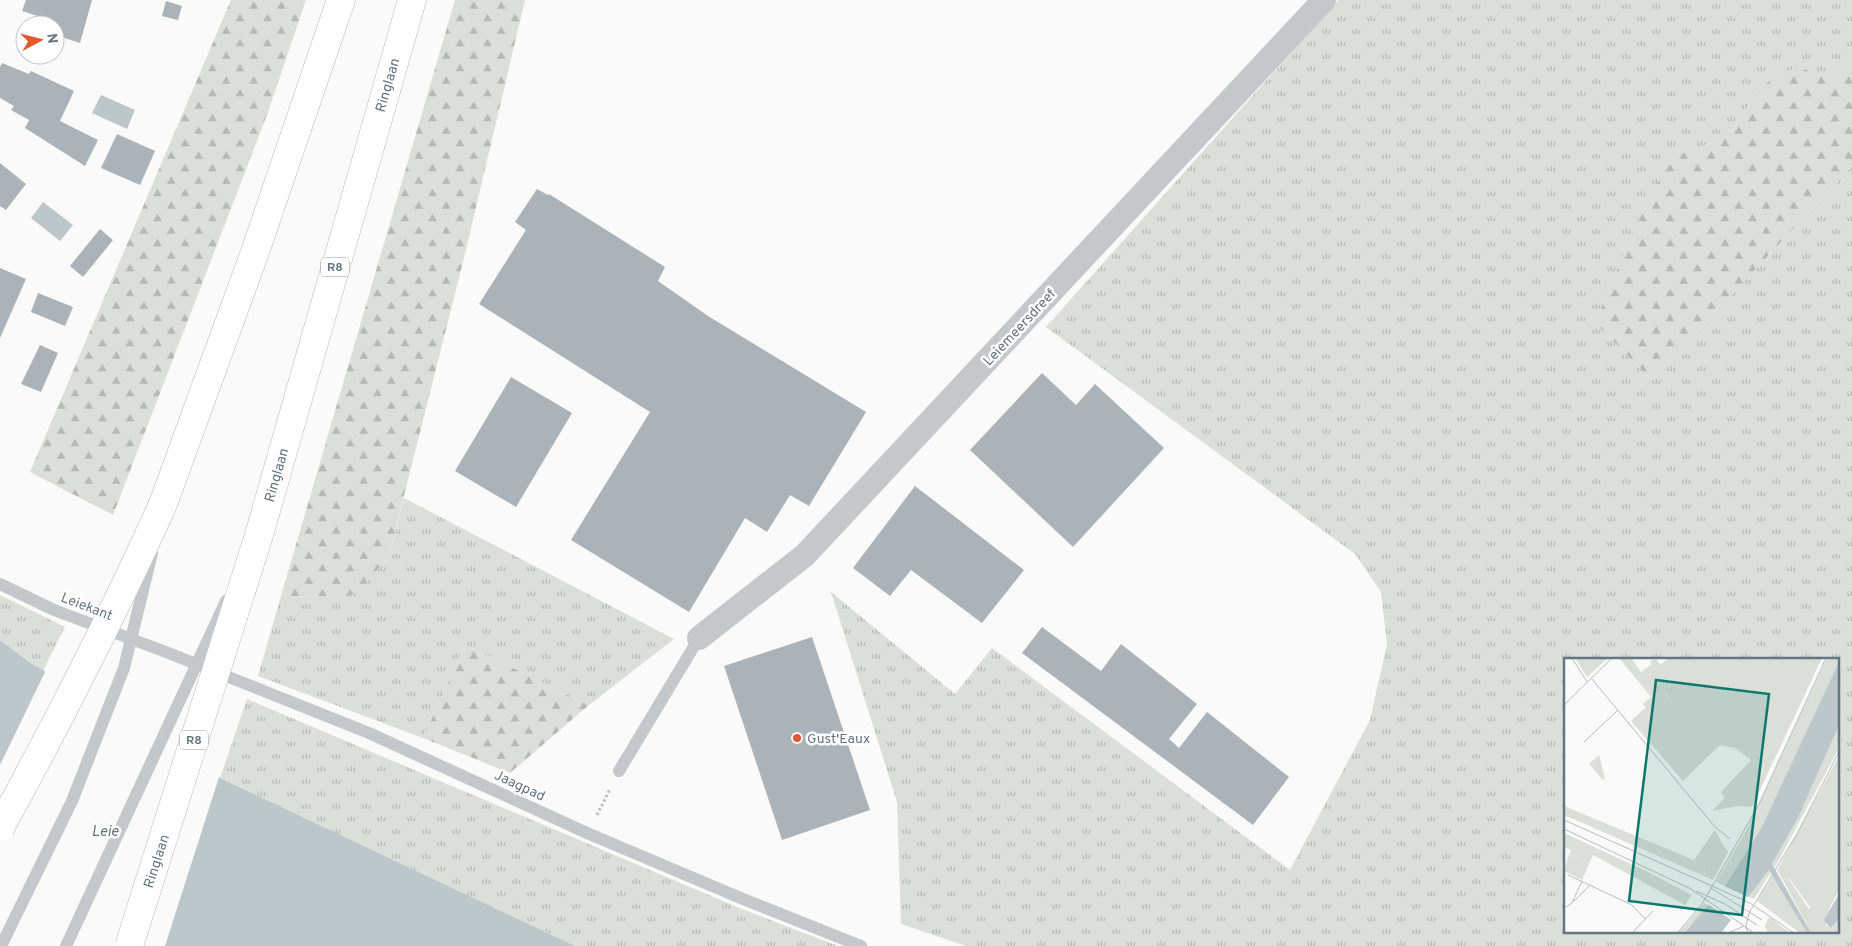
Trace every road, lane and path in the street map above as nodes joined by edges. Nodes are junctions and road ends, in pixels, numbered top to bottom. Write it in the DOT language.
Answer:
graph roads {
  1 [pos="342,0"];
  2 [pos="412,0"];
  3 [pos="1324,0"];
  4 [pos="163,504"];
  5 [pos="259,535"];
  6 [pos="0,584"];
  7 [pos="700,638"];
  8 [pos="166,652"];
  9 [pos="619,770"];
  10 [pos="608,792"];
  11 [pos="597,815"];
  12 [pos="0,828"];
  13 [pos="1,946"];
  14 [pos="66,946"];
  15 [pos="129,946"];
  16 [pos="861,946"];
  1 -- 4 [label="highway"];
  2 -- 5 [label="highway, Ringlaan / R8"];
  3 -- 7 [label="street, Leiemeersdreef"];
  4 -- 12 [label="highway, bridge"];
  4 -- 13 [label="lane, bridge"];
  5 -- 14 [label="lane, bridge"];
  5 -- 15 [label="highway, Ringlaan / R8, bridge"];
  6 -- 8 [label="lane, Leiekant"];
  7 -- 9 [label="lane"];
  8 -- 16 [label="lane, Jaagpad"];
  10 -- 11 [label="path"];
}
